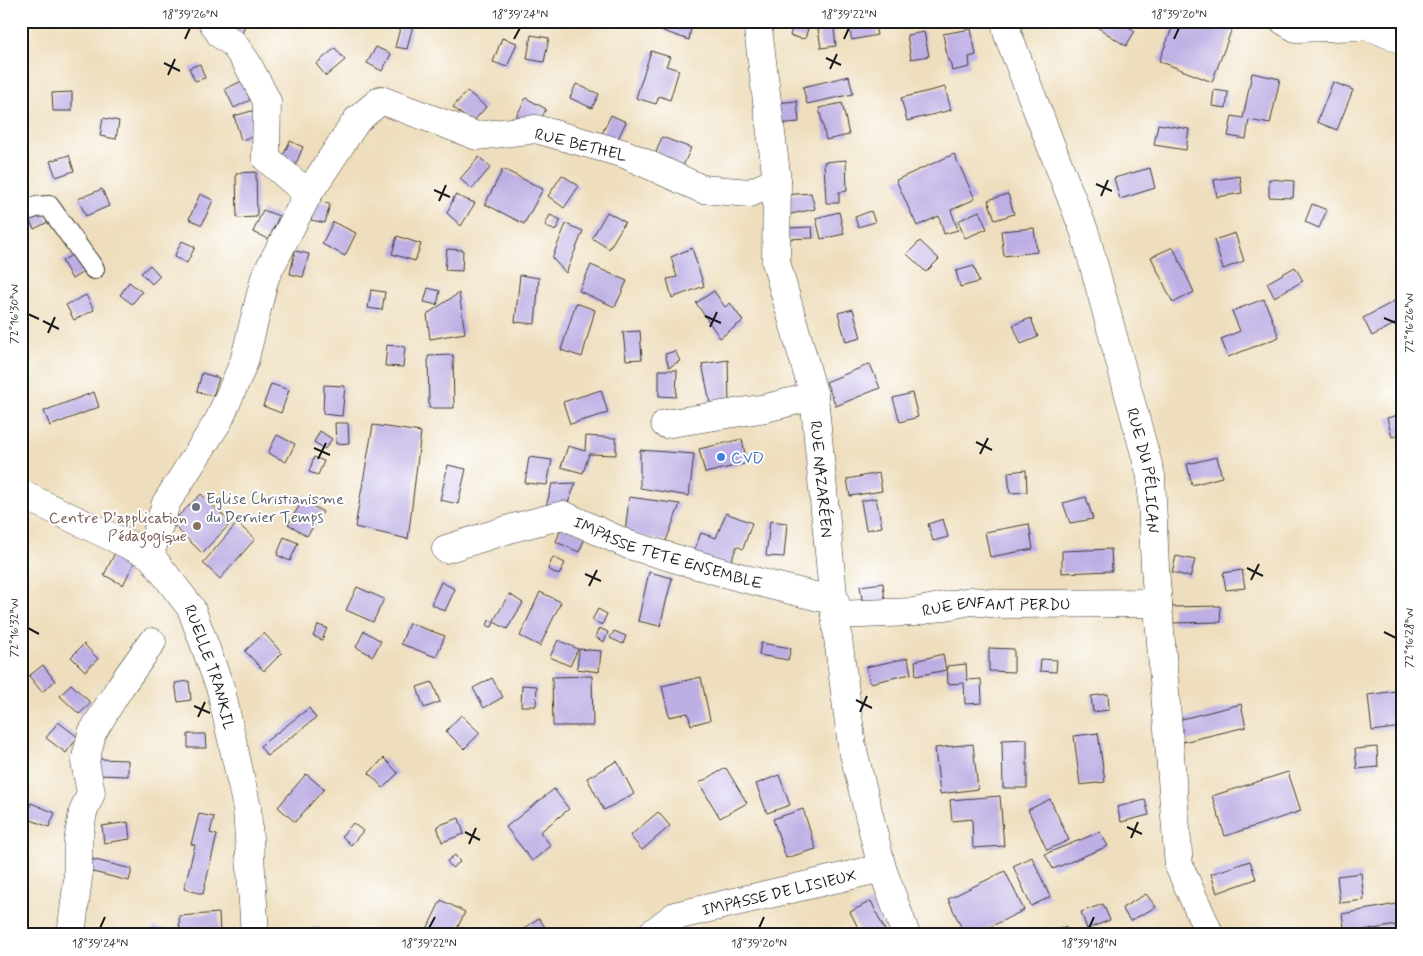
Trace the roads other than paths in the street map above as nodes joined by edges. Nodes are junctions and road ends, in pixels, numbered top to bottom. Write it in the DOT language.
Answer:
graph roads {
  1 [pos="212,21"];
  2 [pos="757,21"];
  3 [pos="1005,21"];
  4 [pos="1284,21"];
  5 [pos="1402,40"];
  6 [pos="777,181"];
  7 [pos="308,194"];
  8 [pos="21,212"];
  9 [pos="94,269"];
  10 [pos="814,396"];
  11 [pos="665,424"];
  12 [pos="21,494"];
  13 [pos="446,549"];
  14 [pos="150,555"];
  15 [pos="1158,603"];
  16 [pos="835,608"];
  17 [pos="152,642"];
  18 [pos="882,868"];
  19 [pos="71,935"];
  20 [pos="255,935"];
  21 [pos="650,935"];
  22 [pos="906,935"];
  23 [pos="1210,935"];
  1 -- 7 [label="street"];
  2 -- 6 [label="street, RUE NAZARÉEN"];
  3 -- 15 [label="street, RUE DU PÉLICAN"];
  4 -- 5 [label="street"];
  6 -- 7 [label="street, RUE BETHEL"];
  6 -- 10 [label="street, RUE NAZARÉEN"];
  7 -- 14 [label="street"];
  8 -- 9 [label="lane"];
  10 -- 11 [label="street"];
  10 -- 16 [label="street, RUE NAZARÉEN"];
  12 -- 14 [label="street, RUELLE TRANKIL"];
  13 -- 16 [label="street, IMPASSE TETE ENSEMBLE"];
  14 -- 20 [label="street, RUELLE TRANKIL"];
  15 -- 16 [label="street, RUE ENFANT PERDU"];
  15 -- 23 [label="street, RUE DU PÉLICAN"];
  16 -- 18 [label="street, RUE NAZARÉEN"];
  17 -- 19 [label="street"];
  18 -- 21 [label="street, IMPASSE DE LISIEUX"];
  18 -- 22 [label="street, RUE NAZARÉEN"];
}
